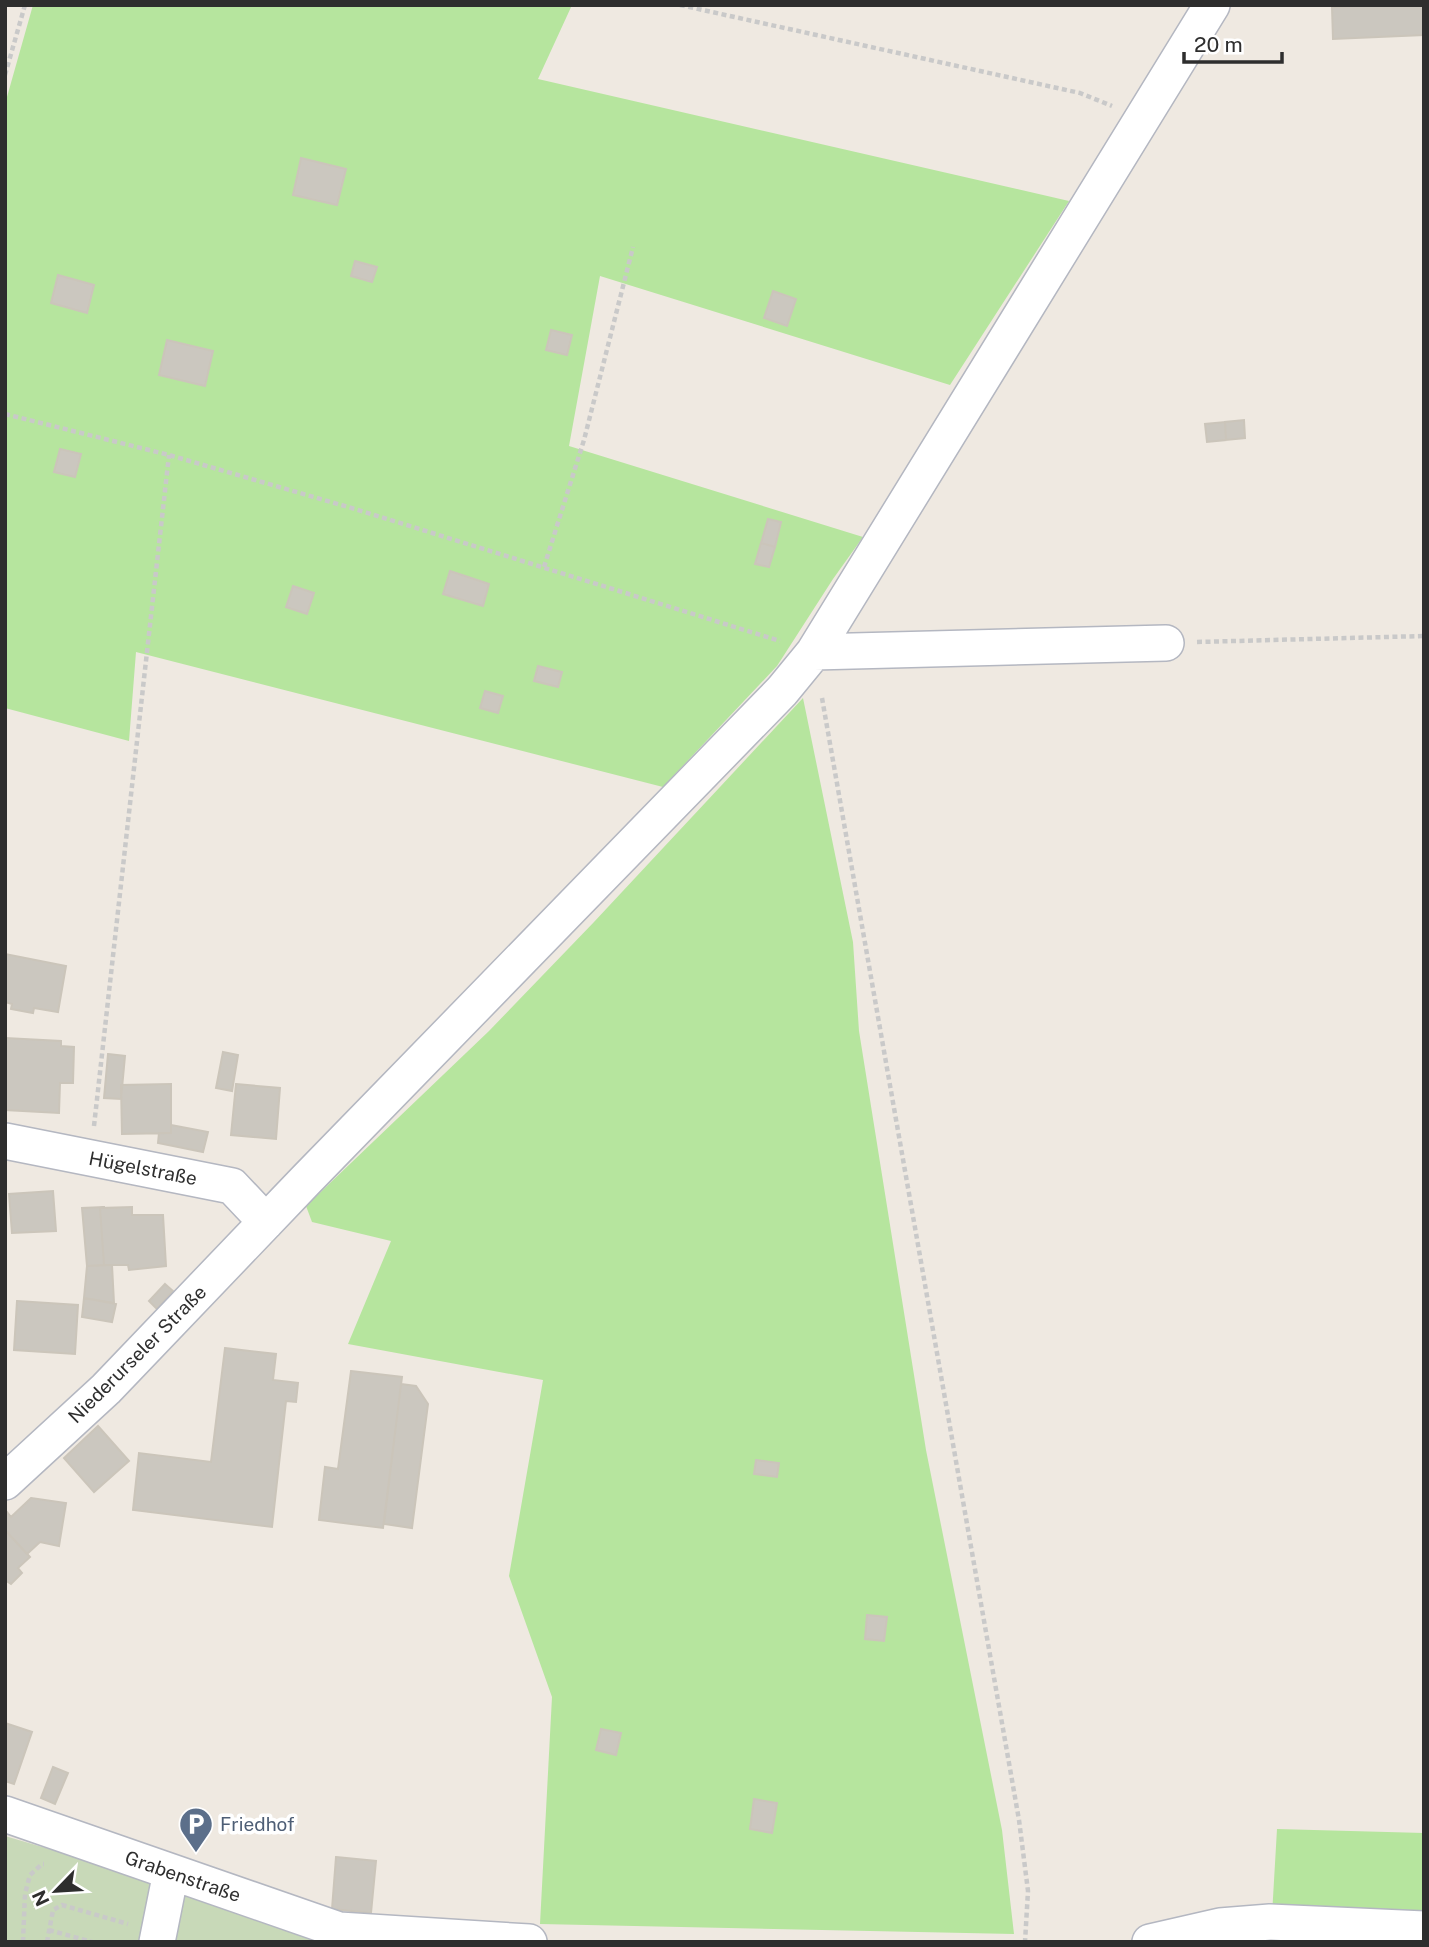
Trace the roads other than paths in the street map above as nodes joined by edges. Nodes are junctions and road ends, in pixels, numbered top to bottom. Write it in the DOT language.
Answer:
graph roads {
  1 [pos="1212,5"];
  2 [pos="1166,643"];
  3 [pos="814,652"];
  4 [pos="5,1141"];
  5 [pos="266,1222"];
  6 [pos="5,1482"];
  7 [pos="5,1814"];
  8 [pos="171,1872"];
  9 [pos="1424,1929"];
  10 [pos="158,1937"];
  11 [pos="361,1937"];
  12 [pos="529,1942"];
  13 [pos="1150,1942"];
  1 -- 3 [label="street, Niederurseler Straße"];
  2 -- 3 [label="street"];
  3 -- 5 [label="street, Niederurseler Straße"];
  4 -- 5 [label="street, Hügelstraße"];
  5 -- 6 [label="street, Niederurseler Straße"];
  7 -- 8 [label="street, Grabenstraße"];
  8 -- 10 [label="street"];
  8 -- 11 [label="street, Grabenstraße"];
  9 -- 13 [label="street"];
  11 -- 12 [label="street, Grabenstraße"];
}
